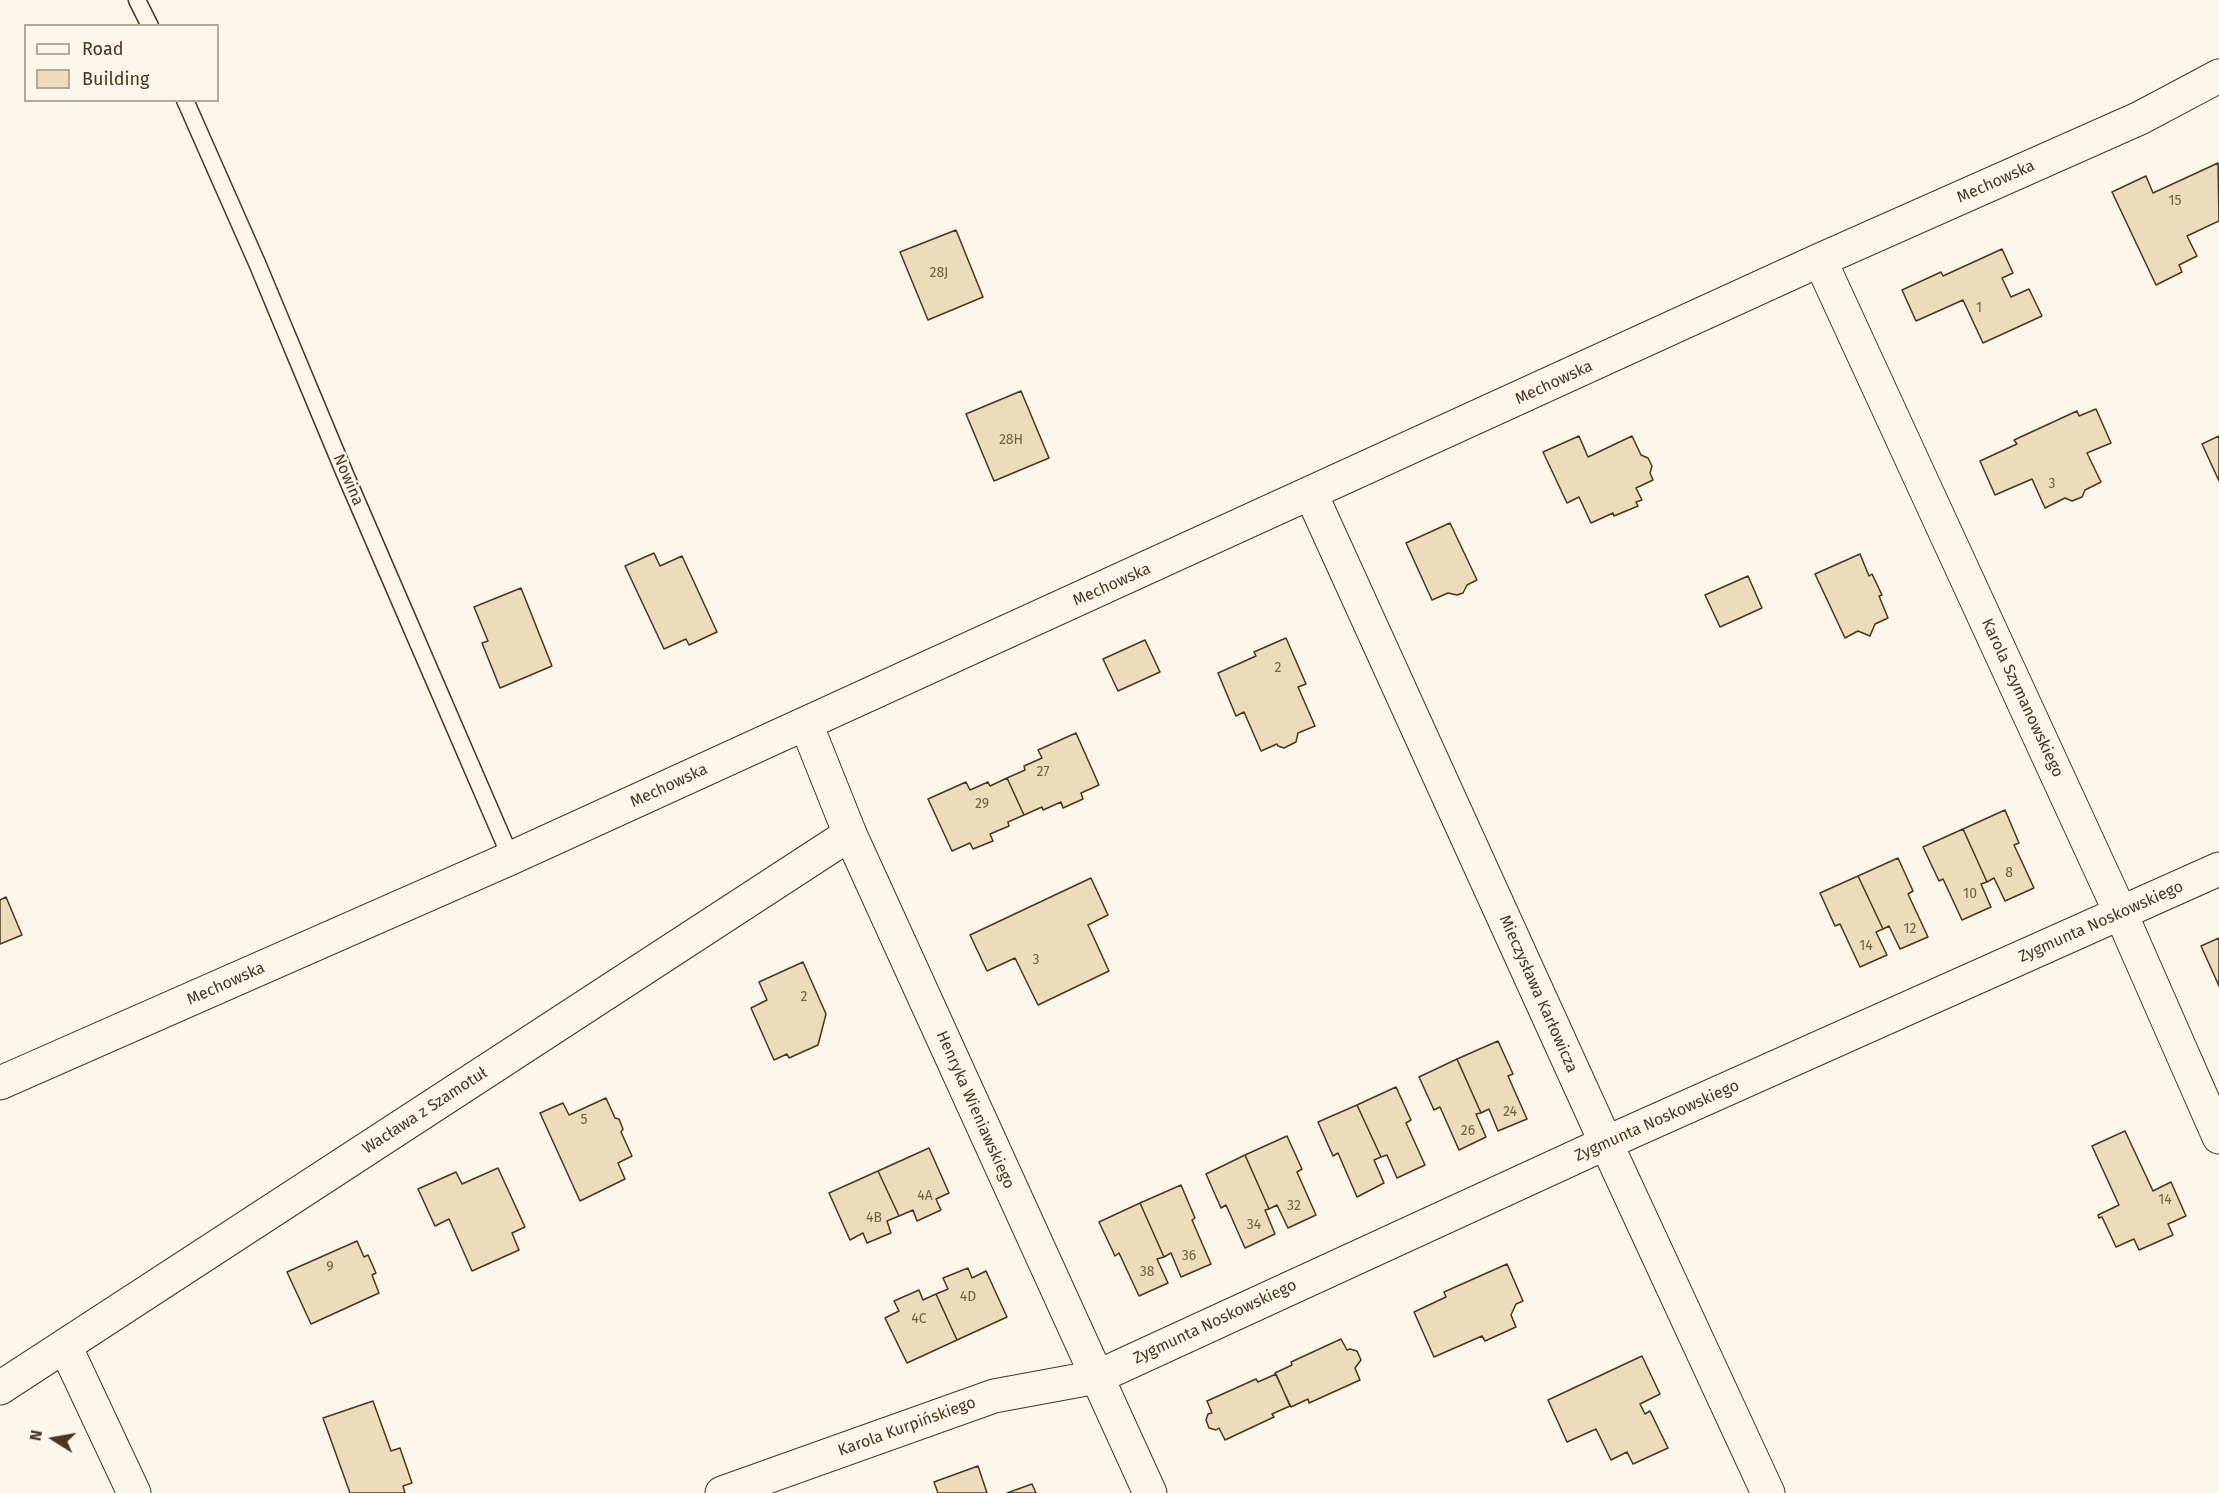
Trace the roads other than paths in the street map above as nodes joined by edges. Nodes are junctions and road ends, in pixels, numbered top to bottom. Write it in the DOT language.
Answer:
graph roads {
  1 [pos="137,0"];
  2 [pos="149,24"];
  3 [pos="2219,76"];
  4 [pos="186,102"];
  5 [pos="1820,260"];
  6 [pos="1311,494"];
  7 [pos="806,724"];
  8 [pos="850,834"];
  9 [pos="511,858"];
  10 [pos="2219,869"];
  11 [pos="2121,914"];
  12 [pos="0,1083"];
  13 [pos="2219,1137"];
  14 [pos="1606,1143"];
  15 [pos="65,1346"];
  16 [pos="1097,1377"];
  17 [pos="0,1388"];
  18 [pos="134,1493"];
  19 [pos="722,1493"];
  20 [pos="1150,1493"];
  21 [pos="1768,1493"];
  1 -- 2 [label="lane"];
  3 -- 5 [label="street, Mechowska"];
  4 -- 9 [label="lane, Nowina"];
  5 -- 6 [label="street, Mechowska"];
  5 -- 11 [label="street, Karola Szymanowskiego"];
  6 -- 7 [label="street, Mechowska"];
  6 -- 14 [label="street, Mieczysława Karłowicza"];
  7 -- 8 [label="street, Henryka Wieniawskiego"];
  7 -- 9 [label="street, Mechowska"];
  8 -- 15 [label="street, Wacława z Szamotuł"];
  8 -- 16 [label="street, Henryka Wieniawskiego"];
  9 -- 12 [label="street, Mechowska"];
  10 -- 11 [label="street, Zygmunta Noskowskiego"];
  11 -- 13 [label="street, Karola Szymanowskiego"];
  11 -- 14 [label="street, Zygmunta Noskowskiego"];
  14 -- 16 [label="street, Zygmunta Noskowskiego"];
  14 -- 21 [label="street, Mieczysława Karłowicza"];
  15 -- 17 [label="street, Wacława z Szamotuł"];
  15 -- 18 [label="street"];
  16 -- 19 [label="street, Karola Kurpińskiego"];
  16 -- 20 [label="street, Henryka Wieniawskiego"];
}
